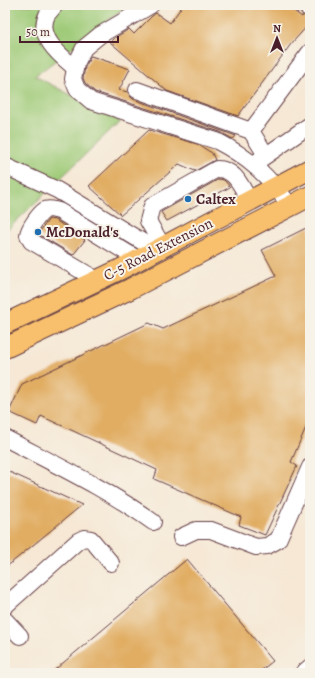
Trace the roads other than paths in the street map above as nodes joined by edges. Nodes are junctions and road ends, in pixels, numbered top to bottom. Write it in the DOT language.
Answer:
graph roads {
  1 [pos="55,5"];
  2 [pos="152,5"];
  3 [pos="304,5"];
  4 [pos="310,9"];
  5 [pos="310,52"];
  6 [pos="75,68"];
  7 [pos="137,90"];
  8 [pos="310,125"];
  9 [pos="251,131"];
  10 [pos="260,160"];
  11 [pos="5,166"];
  12 [pos="310,169"];
  13 [pos="236,177"];
  14 [pos="276,187"];
  15 [pos="310,196"];
  16 [pos="250,201"];
  17 [pos="290,206"];
  18 [pos="160,249"];
  19 [pos="139,260"];
  20 [pos="121,269"];
  21 [pos="97,280"];
  22 [pos="130,289"];
  23 [pos="5,324"];
  24 [pos="5,348"];
  25 [pos="5,438"];
  26 [pos="310,467"];
  27 [pos="153,522"];
  28 [pos="181,537"];
  29 [pos="111,563"];
  30 [pos="5,606"];
  31 [pos="5,620"];
  32 [pos="20,636"];
  33 [pos="310,667"];
  34 [pos="304,673"];
  1 -- 6 [label="lane"];
  2 -- 6 [label="lane"];
  3 -- 4 [label="lane"];
  5 -- 9 [label="lane"];
  6 -- 10 [label="lane"];
  7 -- 9 [label="lane"];
  8 -- 10 [label="lane"];
  9 -- 10 [label="lane"];
  10 -- 13 [label="lane"];
  10 -- 14 [label="lane"];
  11 -- 18 [label="lane"];
  12 -- 14 [label="main road, C-5 Road Extension"];
  13 -- 16 [label="lane"];
  13 -- 18 [label="lane"];
  14 -- 16 [label="main road, C-5 Road Extension"];
  14 -- 17 [label="lane"];
  15 -- 17 [label="main road, C-5 Road Extension"];
  16 -- 18 [label="main road, C-5 Road Extension"];
  17 -- 22 [label="main road, C-5 Road Extension"];
  18 -- 19 [label="main road, C-5 Road Extension"];
  19 -- 20 [label="main road, C-5 Road Extension"];
  19 -- 21 [label="lane"];
  20 -- 21 [label="main road, C-5 Road Extension"];
  20 -- 22 [label="main road"];
  21 -- 23 [label="main road, C-5 Road Extension"];
  22 -- 24 [label="main road, C-5 Road Extension"];
  25 -- 27 [label="lane"];
  26 -- 28 [label="lane"];
  29 -- 30 [label="lane"];
  31 -- 32 [label="lane"];
  33 -- 34 [label="lane"];
}
